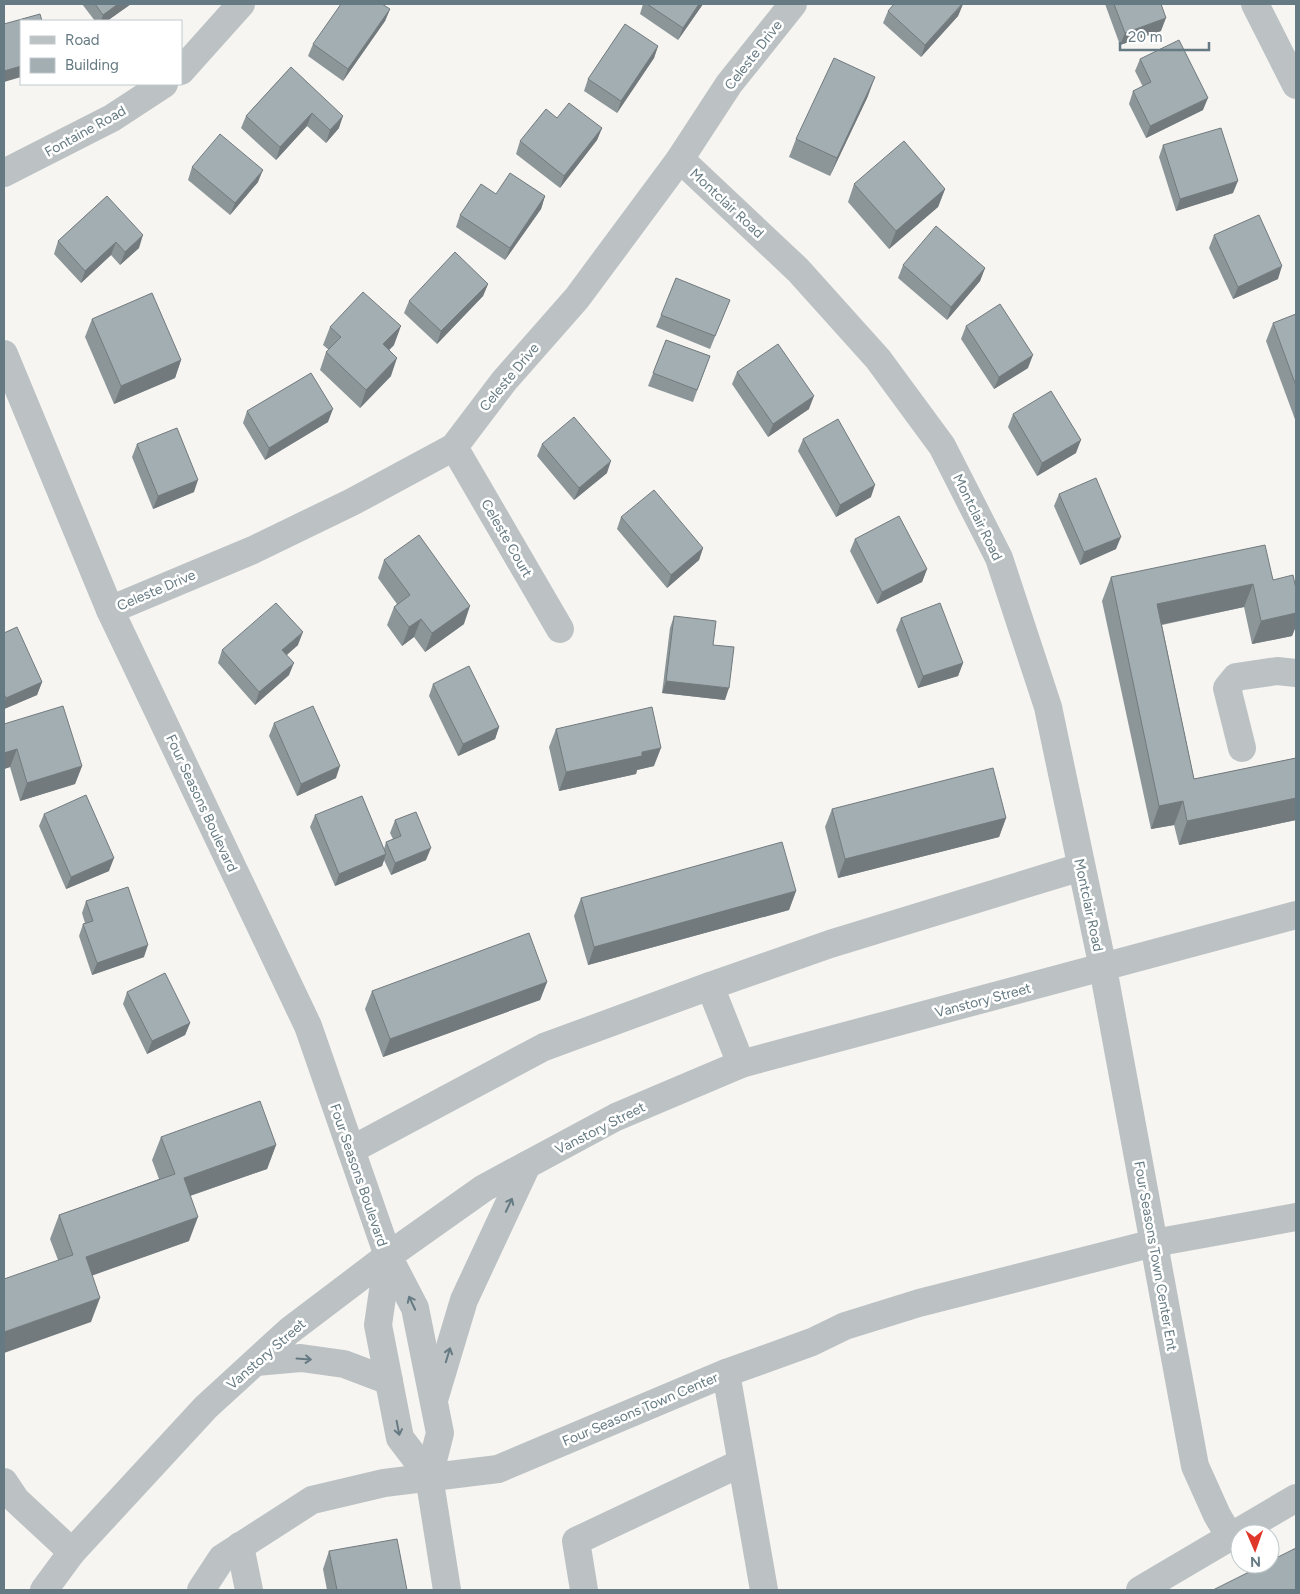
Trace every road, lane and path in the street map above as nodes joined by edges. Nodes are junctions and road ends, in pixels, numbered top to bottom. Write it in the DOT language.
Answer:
graph roads {
  1 [pos="240,4"];
  2 [pos="793,4"];
  3 [pos="1255,4"];
  4 [pos="182,70"];
  5 [pos="162,85"];
  6 [pos="1296,85"];
  7 [pos="680,159"];
  8 [pos="4,173"];
  9 [pos="4,354"];
  10 [pos="454,447"];
  11 [pos="110,610"];
  12 [pos="560,629"];
  13 [pos="1296,673"];
  14 [pos="1242,748"];
  15 [pos="1081,867"];
  16 [pos="1296,914"];
  17 [pos="1103,968"];
  18 [pos="710,986"];
  19 [pos="741,1064"];
  20 [pos="351,1150"];
  21 [pos="527,1165"];
  22 [pos="1296,1217"];
  23 [pos="1154,1243"];
  24 [pos="388,1256"];
  25 [pos="256,1362"];
  26 [pos="726,1373"];
  27 [pos="389,1381"];
  28 [pos="434,1402"];
  29 [pos="740,1463"];
  30 [pos="430,1476"];
  31 [pos="4,1485"];
  32 [pos="1296,1498"];
  33 [pos="1252,1524"];
  34 [pos="1230,1537"];
  35 [pos="240,1546"];
  36 [pos="72,1552"];
  37 [pos="44,1590"];
  38 [pos="201,1590"];
  39 [pos="249,1590"];
  40 [pos="447,1590"];
  41 [pos="584,1590"];
  42 [pos="764,1590"];
  43 [pos="1140,1590"];
  1 -- 4 [label="street"];
  2 -- 7 [label="street, Celeste Drive"];
  3 -- 6 [label="street"];
  5 -- 8 [label="street, Fontaine Road"];
  7 -- 10 [label="street, Celeste Drive"];
  7 -- 15 [label="street, Montclair Road"];
  9 -- 11 [label="street, Four Seasons Boulevard"];
  10 -- 11 [label="street, Celeste Drive"];
  10 -- 12 [label="street, Celeste Court"];
  11 -- 20 [label="street, Four Seasons Boulevard"];
  13 -- 14 [label="street"];
  15 -- 17 [label="street, Montclair Road"];
  15 -- 18 [label="street"];
  16 -- 17 [label="street, Vanstory Street"];
  17 -- 19 [label="street, Vanstory Street"];
  17 -- 23 [label="street, Four Seasons Town Center Ent"];
  18 -- 19 [label="street"];
  18 -- 20 [label="street"];
  19 -- 21 [label="street, Vanstory Street"];
  20 -- 24 [label="street, Four Seasons Boulevard"];
  21 -- 24 [label="street, Vanstory Street"];
  28 -- 21 [label="street, one-way"];
  22 -- 23 [label="street"];
  23 -- 26 [label="street"];
  23 -- 34 [label="street, Four Seasons Town Center Ent"];
  24 -- 25 [label="street, Vanstory Street"];
  24 -- 27 [label="street, Four Seasons Boulevard"];
  28 -- 24 [label="street, Four Seasons Boulevard, one-way"];
  25 -- 27 [label="street, one-way"];
  25 -- 36 [label="street, Vanstory Street"];
  26 -- 29 [label="street, Four Seasons Town Center"];
  26 -- 30 [label="street, Four Seasons Town Center"];
  27 -- 30 [label="street, Four Seasons Boulevard, one-way"];
  28 -- 30 [label="street, Four Seasons Boulevard"];
  29 -- 41 [label="street"];
  29 -- 42 [label="street, Four Seasons Town Center"];
  30 -- 35 [label="street, Four Seasons Town Center"];
  30 -- 40 [label="street, Four Seasons Boulevard"];
  31 -- 36 [label="street"];
  32 -- 33 [label="street"];
  34 -- 43 [label="street"];
  35 -- 38 [label="street, Four Seasons Town Center"];
  35 -- 39 [label="street"];
  36 -- 37 [label="street, Vanstory Street"];
}
